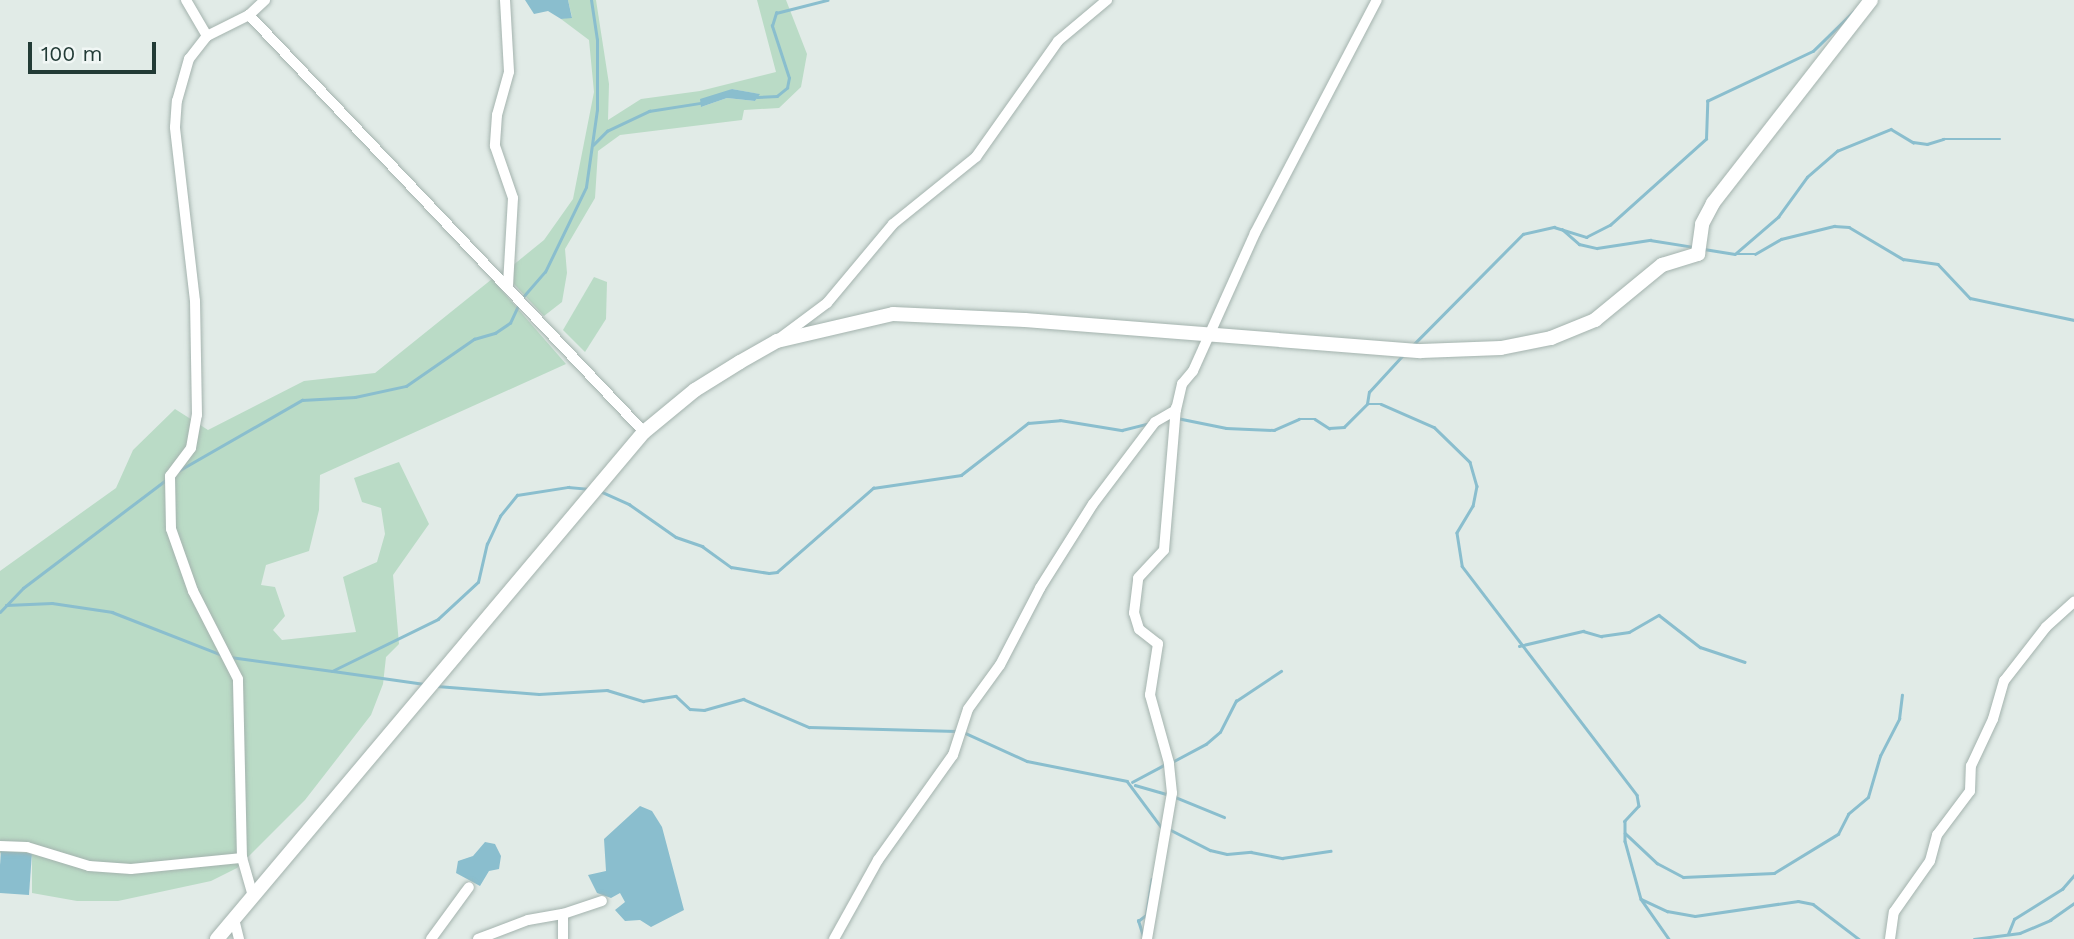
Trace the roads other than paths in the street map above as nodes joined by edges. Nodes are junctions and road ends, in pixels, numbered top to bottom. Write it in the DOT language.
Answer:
graph roads {
  1 [pos="186,0"];
  2 [pos="265,0"];
  3 [pos="506,0"];
  4 [pos="1107,0"];
  5 [pos="1377,0"];
  6 [pos="1871,0"];
  7 [pos="249,15"];
  8 [pos="207,36"];
  9 [pos="508,286"];
  10 [pos="1209,332"];
  11 [pos="777,341"];
  12 [pos="1176,407"];
  13 [pos="644,432"];
  14 [pos="2074,601"];
  15 [pos="0,846"];
  16 [pos="242,858"];
  17 [pos="469,887"];
  18 [pos="253,896"];
  19 [pos="602,901"];
  20 [pos="563,914"];
  21 [pos="234,919"];
  22 [pos="217,939"];
  23 [pos="239,939"];
  24 [pos="430,939"];
  25 [pos="478,939"];
  26 [pos="563,939"];
  27 [pos="834,939"];
  28 [pos="1147,939"];
  29 [pos="1890,939"];
  1 -- 8 [label="street"];
  2 -- 7 [label="street"];
  3 -- 9 [label="street"];
  4 -- 11 [label="street"];
  5 -- 10 [label="street"];
  6 -- 10 [label="street"];
  7 -- 8 [label="street"];
  7 -- 9 [label="street"];
  8 -- 16 [label="street"];
  9 -- 13 [label="street"];
  10 -- 11 [label="street"];
  10 -- 12 [label="street"];
  11 -- 13 [label="street"];
  12 -- 27 [label="street"];
  12 -- 28 [label="street"];
  13 -- 18 [label="street"];
  14 -- 29 [label="street"];
  15 -- 16 [label="street"];
  16 -- 18 [label="street"];
  17 -- 24 [label="street"];
  18 -- 21 [label="street"];
  19 -- 20 [label="street"];
  20 -- 25 [label="street"];
  20 -- 26 [label="street"];
  21 -- 22 [label="street"];
  21 -- 23 [label="street"];
}
